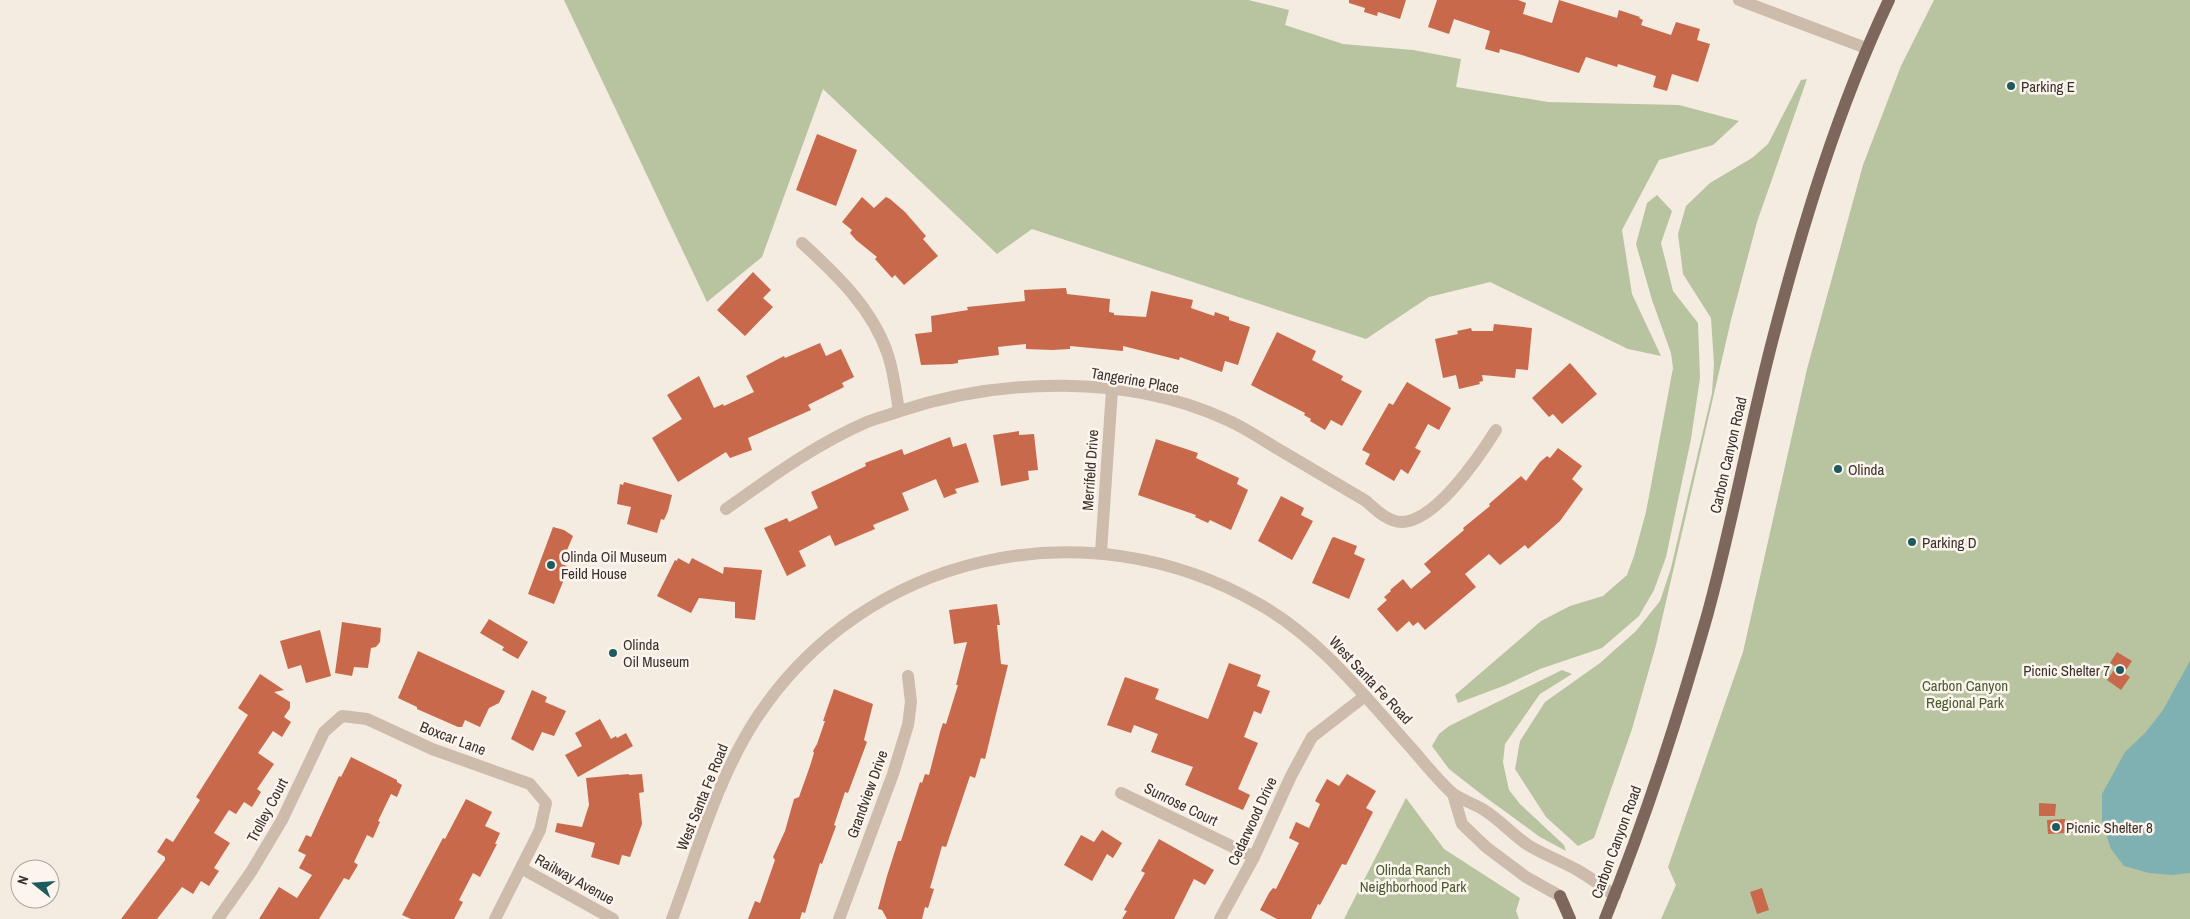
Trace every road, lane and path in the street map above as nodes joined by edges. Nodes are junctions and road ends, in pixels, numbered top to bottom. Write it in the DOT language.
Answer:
graph roads {
  1 [pos="1738,0"];
  2 [pos="1889,0"];
  3 [pos="1866,48"];
  4 [pos="802,243"];
  5 [pos="1112,390"];
  6 [pos="899,412"];
  7 [pos="1496,430"];
  8 [pos="726,509"];
  9 [pos="1101,552"];
  10 [pos="908,676"];
  11 [pos="1365,696"];
  12 [pos="342,716"];
  13 [pos="1121,793"];
  14 [pos="1453,794"];
  15 [pos="1254,857"];
  16 [pos="520,868"];
  17 [pos="1560,896"];
  18 [pos="1615,896"];
  19 [pos="218,919"];
  20 [pos="495,919"];
  21 [pos="613,919"];
  22 [pos="672,919"];
  23 [pos="839,919"];
  24 [pos="1220,919"];
  25 [pos="1570,919"];
  26 [pos="1605,919"];
  1 -- 3 [label="street"];
  2 -- 3 [label="main road, Carbon Canyon Road"];
  3 -- 18 [label="main road, Carbon Canyon Road"];
  4 -- 6 [label="street"];
  5 -- 6 [label="street, Tangerine Place"];
  5 -- 7 [label="street, Tangerine Place"];
  5 -- 9 [label="street, Merrifeld Drive"];
  6 -- 8 [label="street, Tangerine Place"];
  9 -- 11 [label="street, West Santa Fe Road"];
  9 -- 22 [label="street, West Santa Fe Road"];
  10 -- 23 [label="street, Grandview Drive"];
  11 -- 14 [label="street, West Santa Fe Road"];
  11 -- 15 [label="street, Cedarwood Drive"];
  12 -- 16 [label="street, Boxcar Lane"];
  12 -- 19 [label="street, Trolley Court"];
  13 -- 15 [label="street, Sunrose Court"];
  14 -- 17 [label="street, West Santa Fe Road"];
  14 -- 18 [label="street, West Santa Fe Road"];
  15 -- 24 [label="street, Cedarwood Drive"];
  16 -- 20 [label="street"];
  16 -- 21 [label="street, Railway Avenue"];
  17 -- 25 [label="main road"];
  18 -- 26 [label="main road, Carbon Canyon Road"];
}
